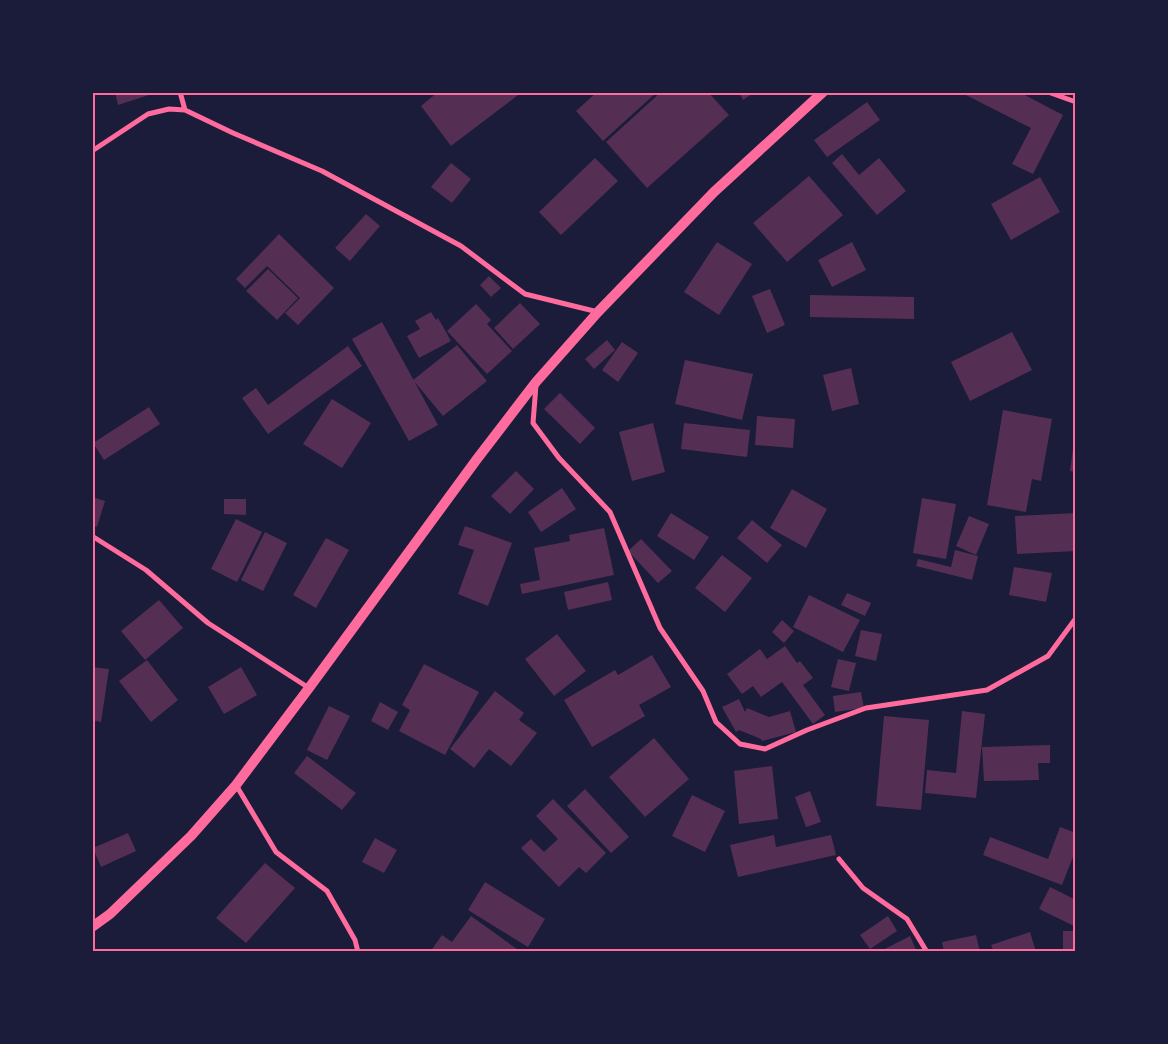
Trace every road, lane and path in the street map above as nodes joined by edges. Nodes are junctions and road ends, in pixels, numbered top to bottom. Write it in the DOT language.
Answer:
graph roads {
  1 [pos="180,92"];
  2 [pos="823,92"];
  3 [pos="1048,92"];
  4 [pos="1076,102"];
  5 [pos="185,110"];
  6 [pos="92,151"];
  7 [pos="598,312"];
  8 [pos="536,382"];
  9 [pos="92,536"];
  10 [pos="1076,618"];
  11 [pos="309,688"];
  12 [pos="236,785"];
  13 [pos="839,859"];
  14 [pos="92,926"];
  15 [pos="358,952"];
  16 [pos="927,952"];
  1 -- 5 [label="street"];
  2 -- 7 [label="main road"];
  3 -- 4 [label="street"];
  5 -- 6 [label="street"];
  5 -- 7 [label="street"];
  7 -- 8 [label="main road"];
  8 -- 10 [label="street"];
  8 -- 11 [label="main road"];
  9 -- 11 [label="street"];
  11 -- 12 [label="main road"];
  12 -- 14 [label="main road"];
  12 -- 15 [label="street"];
  13 -- 16 [label="street"];
}
